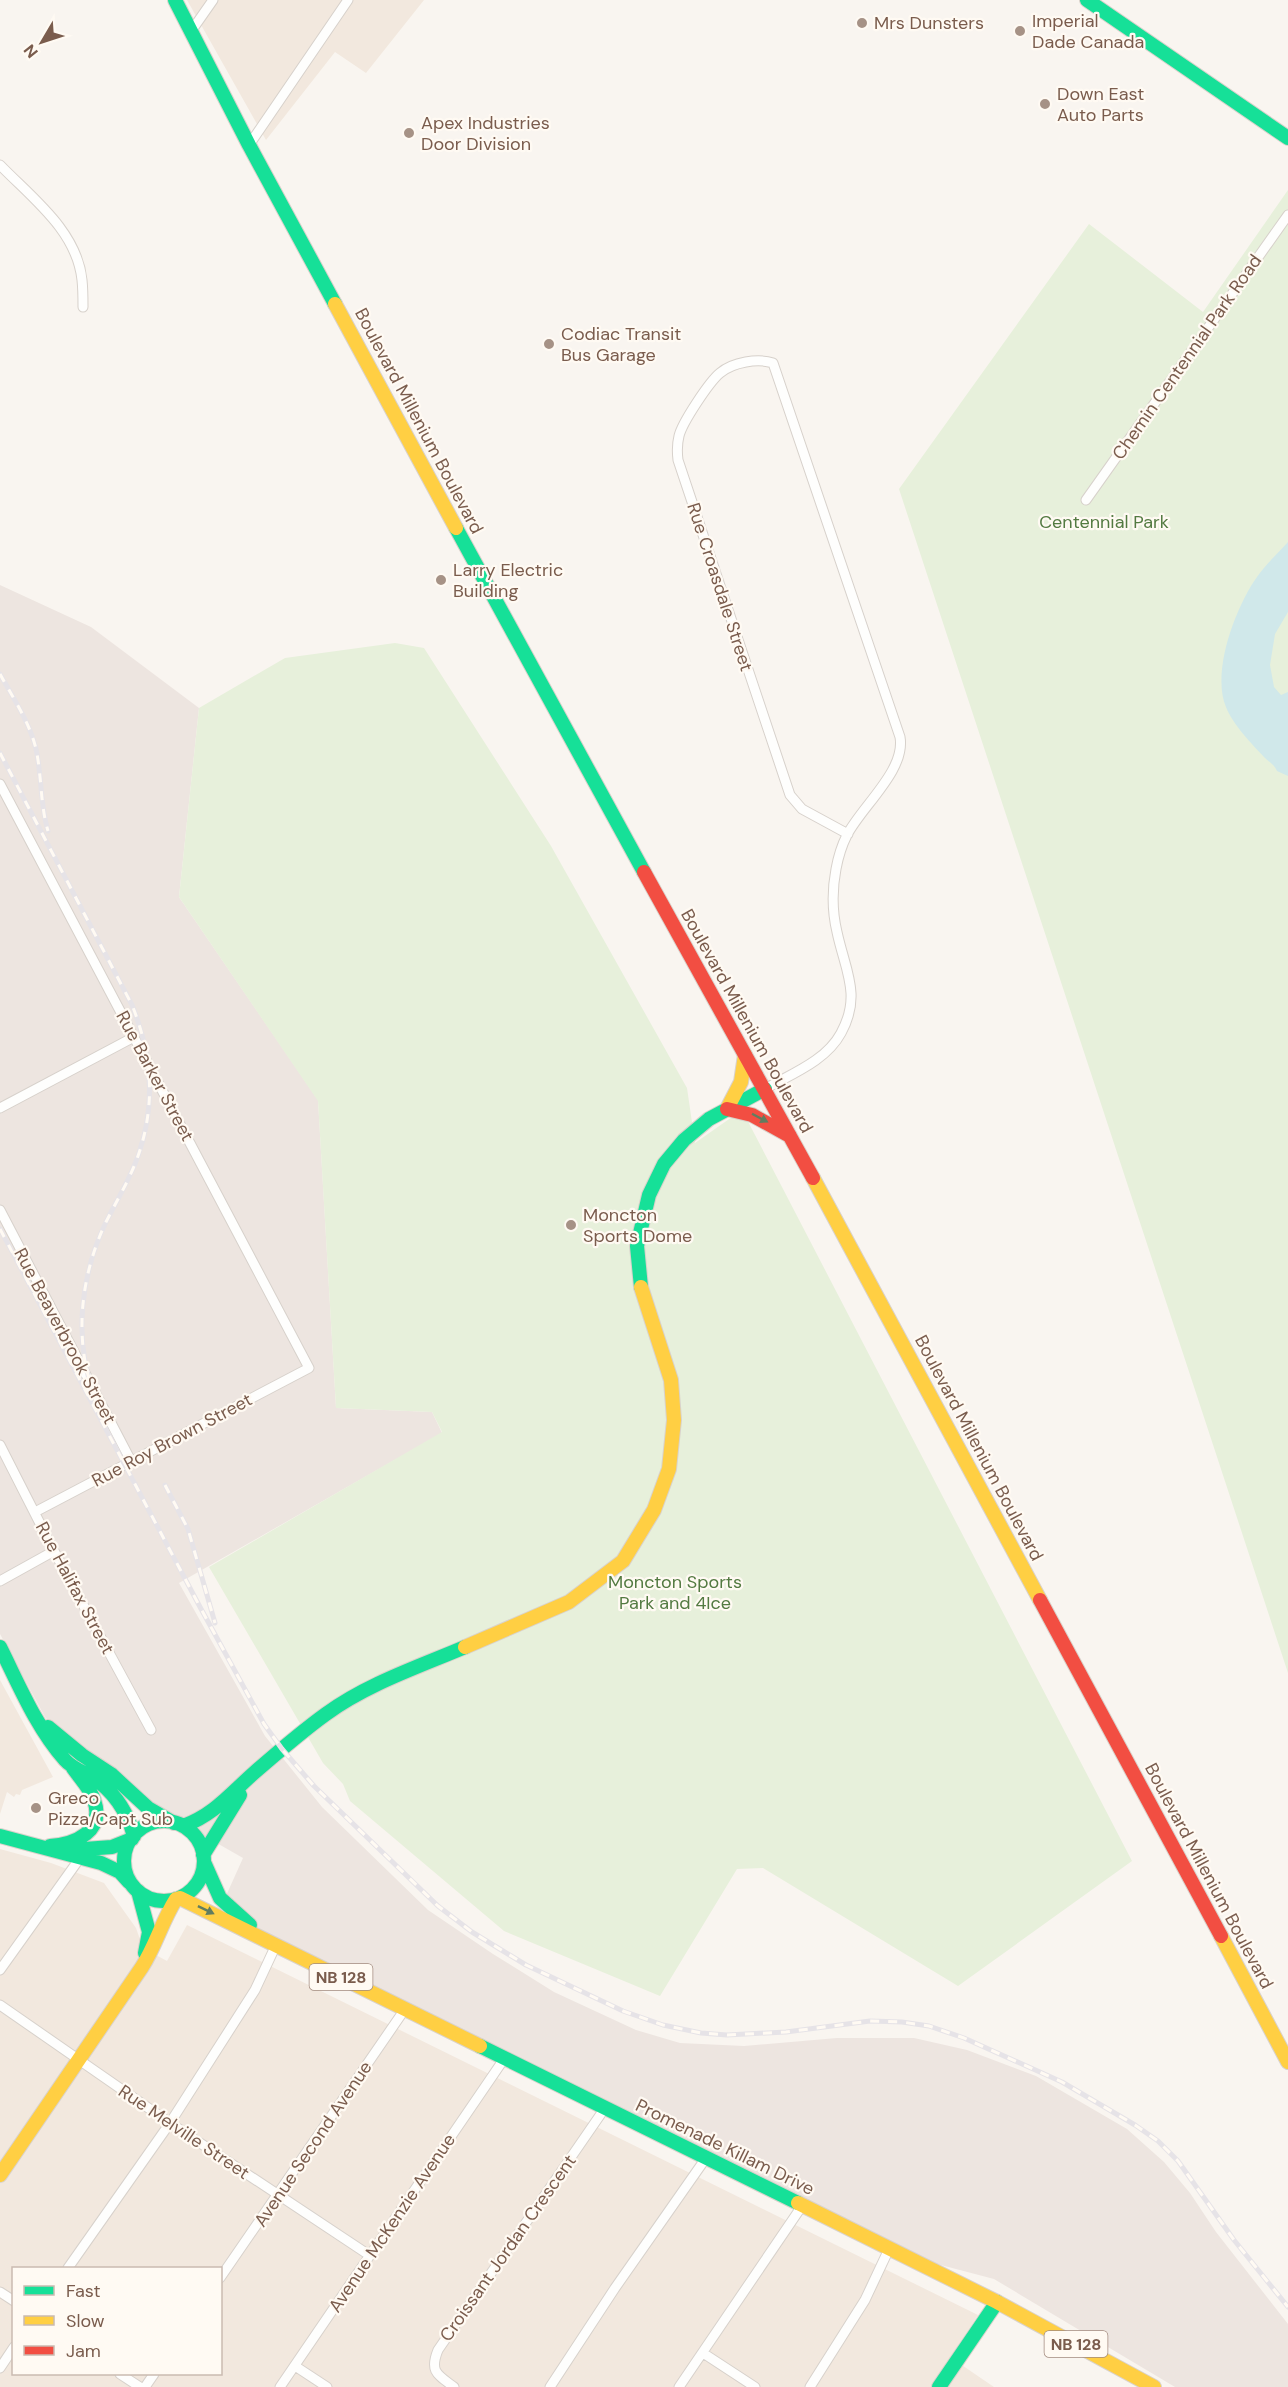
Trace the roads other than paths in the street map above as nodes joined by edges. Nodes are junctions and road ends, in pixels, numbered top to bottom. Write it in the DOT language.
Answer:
graph roads {
  1 [pos="213,0"];
  2 [pos="348,0"];
  3 [pos="1087,0"];
  4 [pos="174,1"];
  5 [pos="192,30"];
  6 [pos="1288,138"];
  7 [pos="249,145"];
  8 [pos="0,165"];
  9 [pos="1288,215"];
  10 [pos="83,308"];
  11 [pos="1086,500"];
  12 [pos="0,784"];
  13 [pos="848,834"];
  14 [pos="134,1037"];
  15 [pos="745,1053"];
  16 [pos="765,1089"];
  17 [pos="0,1107"];
  18 [pos="727,1109"];
  19 [pos="790,1137"];
  20 [pos="0,1210"];
  21 [pos="309,1368"];
  22 [pos="0,1445"];
  23 [pos="131,1461"];
  24 [pos="35,1512"];
  25 [pos="54,1551"];
  26 [pos="0,1581"];
  27 [pos="1,1652"];
  28 [pos="37,1718"];
  29 [pos="151,1730"];
  30 [pos="72,1768"];
  31 [pos="254,1773"];
  32 [pos="178,1825"];
  33 [pos="0,1836"];
  34 [pos="133,1837"];
  35 [pos="26,1844"];
  36 [pos="46,1846"];
  37 [pos="80,1858"];
  38 [pos="203,1858"];
  39 [pos="134,1887"];
  40 [pos="178,1898"];
  41 [pos="276,1945"];
  42 [pos="142,1967"];
  43 [pos="0,1970"];
  44 [pos="0,2005"];
  45 [pos="405,2010"];
  46 [pos="504,2059"];
  47 [pos="78,2060"];
  48 [pos="1288,2062"];
  49 [pos="605,2108"];
  50 [pos="170,2123"];
  51 [pos="706,2158"];
  52 [pos="0,2175"];
  53 [pos="278,2194"];
  54 [pos="802,2206"];
  55 [pos="889,2249"];
  56 [pos="369,2255"];
  57 [pos="69,2267"];
  58 [pos="222,2275"];
  59 [pos="997,2302"];
  60 [pos="12,2350"];
  61 [pos="703,2352"];
  62 [pos="295,2366"];
  63 [pos="0,2368"];
  64 [pos="123,2375"];
  65 [pos="140,2387"];
  66 [pos="280,2387"];
  67 [pos="327,2387"];
  68 [pos="454,2387"];
  69 [pos="550,2387"];
  70 [pos="679,2387"];
  71 [pos="755,2387"];
  72 [pos="810,2387"];
  73 [pos="939,2387"];
  74 [pos="1154,2387"];
  1 -- 5 [label="street"];
  2 -- 7 [label="street"];
  3 -- 6 [label="main road"];
  4 -- 5 [label="main road, Boulevard Millenium Boulevard"];
  5 -- 7 [label="main road, Boulevard Millenium Boulevard"];
  7 -- 15 [label="main road, Boulevard Millenium Boulevard"];
  8 -- 10 [label="street"];
  9 -- 11 [label="street, Chemin Centennial Park Road"];
  12 -- 14 [label="street, Rue Barker Street"];
  13 -- 13 [label="street, Rue Croasdale Street"];
  13 -- 16 [label="street"];
  14 -- 17 [label="street"];
  14 -- 21 [label="street, Rue Barker Street"];
  15 -- 16 [label="main road, Boulevard Millenium Boulevard"];
  15 -- 18 [label="main road"];
  16 -- 18 [label="main road"];
  16 -- 19 [label="main road, Boulevard Millenium Boulevard"];
  18 -- 19 [label="main road, one-way"];
  18 -- 31 [label="main road"];
  19 -- 48 [label="main road, Boulevard Millenium Boulevard"];
  20 -- 23 [label="street, Rue Beaverbrook Street"];
  21 -- 23 [label="street, Rue Roy Brown Street"];
  22 -- 24 [label="street, Rue Halifax Street"];
  23 -- 24 [label="street, Rue Roy Brown Street"];
  24 -- 25 [label="street, Rue Halifax Street"];
  25 -- 26 [label="street"];
  25 -- 29 [label="street, Rue Halifax Street"];
  27 -- 28 [label="main road"];
  28 -- 30 [label="main road"];
  28 -- 32 [label="main road"];
  30 -- 34 [label="main road"];
  30 -- 36 [label="main road"];
  31 -- 32 [label="main road"];
  31 -- 38 [label="main road"];
  32 -- 34 [label="main road"];
  32 -- 38 [label="main road"];
  33 -- 35 [label="main road"];
  34 -- 36 [label="main road"];
  34 -- 39 [label="main road"];
  35 -- 36 [label="main road"];
  35 -- 37 [label="main road"];
  37 -- 39 [label="main road"];
  37 -- 43 [label="street"];
  38 -- 40 [label="main road"];
  38 -- 41 [label="main road, Promenade Killam Drive / NB 128"];
  39 -- 40 [label="main road"];
  39 -- 42 [label="main road"];
  40 -- 41 [label="main road, Promenade Killam Drive / NB 128, one-way"];
  40 -- 42 [label="main road"];
  41 -- 45 [label="main road, Promenade Killam Drive / NB 128"];
  41 -- 50 [label="street"];
  42 -- 47 [label="main road"];
  44 -- 47 [label="street, Rue Melville Street"];
  45 -- 46 [label="main road, Promenade Killam Drive / NB 128"];
  45 -- 53 [label="street, Avenue Second Avenue"];
  46 -- 49 [label="main road, Promenade Killam Drive / NB 128"];
  46 -- 56 [label="street, Avenue McKenzie Avenue"];
  47 -- 50 [label="street, Rue Melville Street"];
  47 -- 52 [label="main road"];
  49 -- 51 [label="main road, Promenade Killam Drive / NB 128"];
  49 -- 68 [label="street, Croissant Jordan Crescent"];
  50 -- 53 [label="street, Rue Melville Street"];
  50 -- 57 [label="street"];
  51 -- 54 [label="main road, Promenade Killam Drive / NB 128"];
  51 -- 69 [label="street"];
  53 -- 56 [label="street, Rue Melville Street"];
  53 -- 58 [label="street, Avenue Second Avenue"];
  54 -- 55 [label="main road, Promenade Killam Drive / NB 128"];
  54 -- 61 [label="street"];
  55 -- 59 [label="main road, Promenade Killam Drive / NB 128"];
  55 -- 72 [label="street"];
  56 -- 62 [label="street, Avenue McKenzie Avenue"];
  59 -- 73 [label="main road"];
  59 -- 74 [label="main road, Promenade Killam Drive / NB 128"];
  60 -- 63 [label="street"];
  61 -- 70 [label="street"];
  61 -- 71 [label="street"];
  62 -- 66 [label="street, Avenue McKenzie Avenue"];
  62 -- 67 [label="street"];
  64 -- 65 [label="street"];
}
